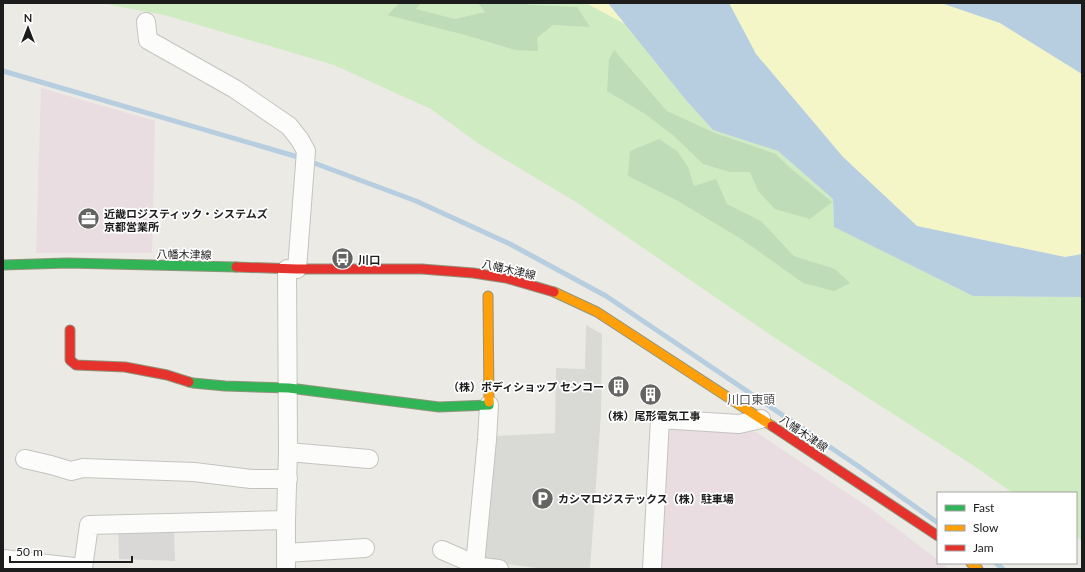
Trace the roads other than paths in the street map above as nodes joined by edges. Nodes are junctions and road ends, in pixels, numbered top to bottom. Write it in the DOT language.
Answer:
graph roads {
  1 [pos="146,22"];
  2 [pos="3,265"];
  3 [pos="292,269"];
  4 [pos="488,296"];
  5 [pos="70,330"];
  6 [pos="289,388"];
  7 [pos="489,405"];
  8 [pos="761,419"];
  9 [pos="288,452"];
  10 [pos="25,459"];
  11 [pos="368,459"];
  12 [pos="288,479"];
  13 [pos="286,520"];
  14 [pos="937,535"];
  15 [pos="364,548"];
  16 [pos="442,550"];
  17 [pos="3,559"];
  18 [pos="286,561"];
  19 [pos="479,567"];
  20 [pos="499,569"];
  21 [pos="652,569"];
  1 -- 3 [label="street"];
  2 -- 3 [label="main road, 八幡木津線"];
  3 -- 6 [label="street"];
  3 -- 8 [label="main road, 八幡木津線"];
  4 -- 7 [label="main road"];
  5 -- 6 [label="main road"];
  6 -- 7 [label="main road"];
  6 -- 9 [label="street"];
  7 -- 19 [label="street"];
  8 -- 14 [label="main road, 八幡木津線"];
  8 -- 21 [label="street"];
  9 -- 11 [label="street"];
  9 -- 12 [label="street"];
  10 -- 12 [label="street"];
  12 -- 13 [label="street"];
  13 -- 17 [label="street"];
  13 -- 18 [label="street"];
  15 -- 18 [label="street"];
  16 -- 19 [label="street"];
  19 -- 20 [label="street"];
}
